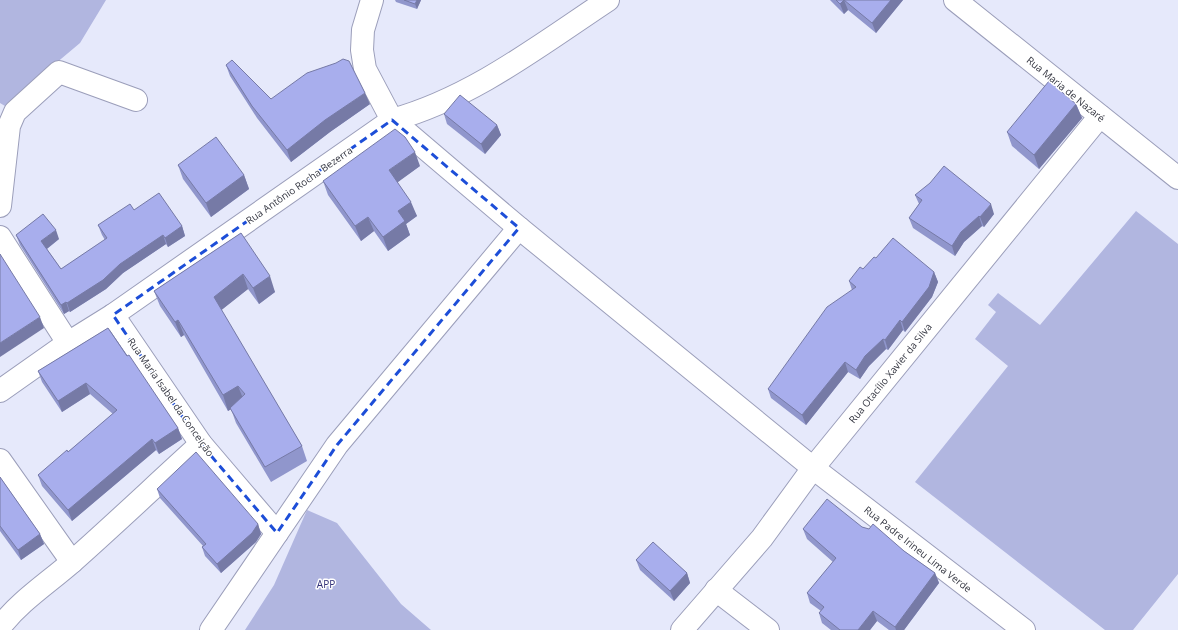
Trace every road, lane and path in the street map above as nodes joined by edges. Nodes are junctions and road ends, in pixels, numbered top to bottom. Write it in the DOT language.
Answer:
graph roads {
  1 [pos="372,0"];
  2 [pos="608,0"];
  3 [pos="955,0"];
  4 [pos="136,100"];
  5 [pos="1100,116"];
  6 [pos="392,120"];
  7 [pos="1178,178"];
  8 [pos="0,206"];
  9 [pos="520,228"];
  10 [pos="0,237"];
  11 [pos="113,315"];
  12 [pos="68,343"];
  13 [pos="0,391"];
  14 [pos="201,444"];
  15 [pos="0,460"];
  16 [pos="813,468"];
  17 [pos="277,533"];
  18 [pos="72,562"];
  19 [pos="716,590"];
  20 [pos="0,627"];
  21 [pos="211,630"];
  22 [pos="682,630"];
  23 [pos="768,630"];
  24 [pos="1024,630"];
  1 -- 6 [label="street"];
  2 -- 6 [label="street, Rua Antônio Rocha Bezerra"];
  3 -- 5 [label="street, Rua Maria de Nazaré"];
  4 -- 8 [label="street"];
  5 -- 7 [label="street, Rua Maria de Nazaré"];
  5 -- 16 [label="street, Rua Otacílio Xavier da Silva"];
  6 -- 9 [label="street, Rua Padre Irineu Lima Verde"];
  6 -- 11 [label="street, Rua Antônio Rocha Bezerra"];
  9 -- 16 [label="street, Rua Padre Irineu Lima Verde"];
  9 -- 17 [label="street"];
  10 -- 12 [label="street"];
  11 -- 12 [label="street, Rua Antônio Rocha Bezerra"];
  11 -- 14 [label="street, Rua Maria Isabel da Conceição"];
  12 -- 13 [label="street, Rua Antônio Rocha Bezerra"];
  14 -- 17 [label="street, Rua Maria Isabel da Conceição"];
  14 -- 18 [label="street"];
  15 -- 18 [label="street"];
  16 -- 19 [label="street, Rua Otacílio Xavier da Silva"];
  16 -- 24 [label="street, Rua Padre Irineu Lima Verde"];
  17 -- 21 [label="street"];
  18 -- 20 [label="street"];
  19 -- 22 [label="street, Rua Otacílio Xavier da Silva"];
  19 -- 23 [label="street"];
}
